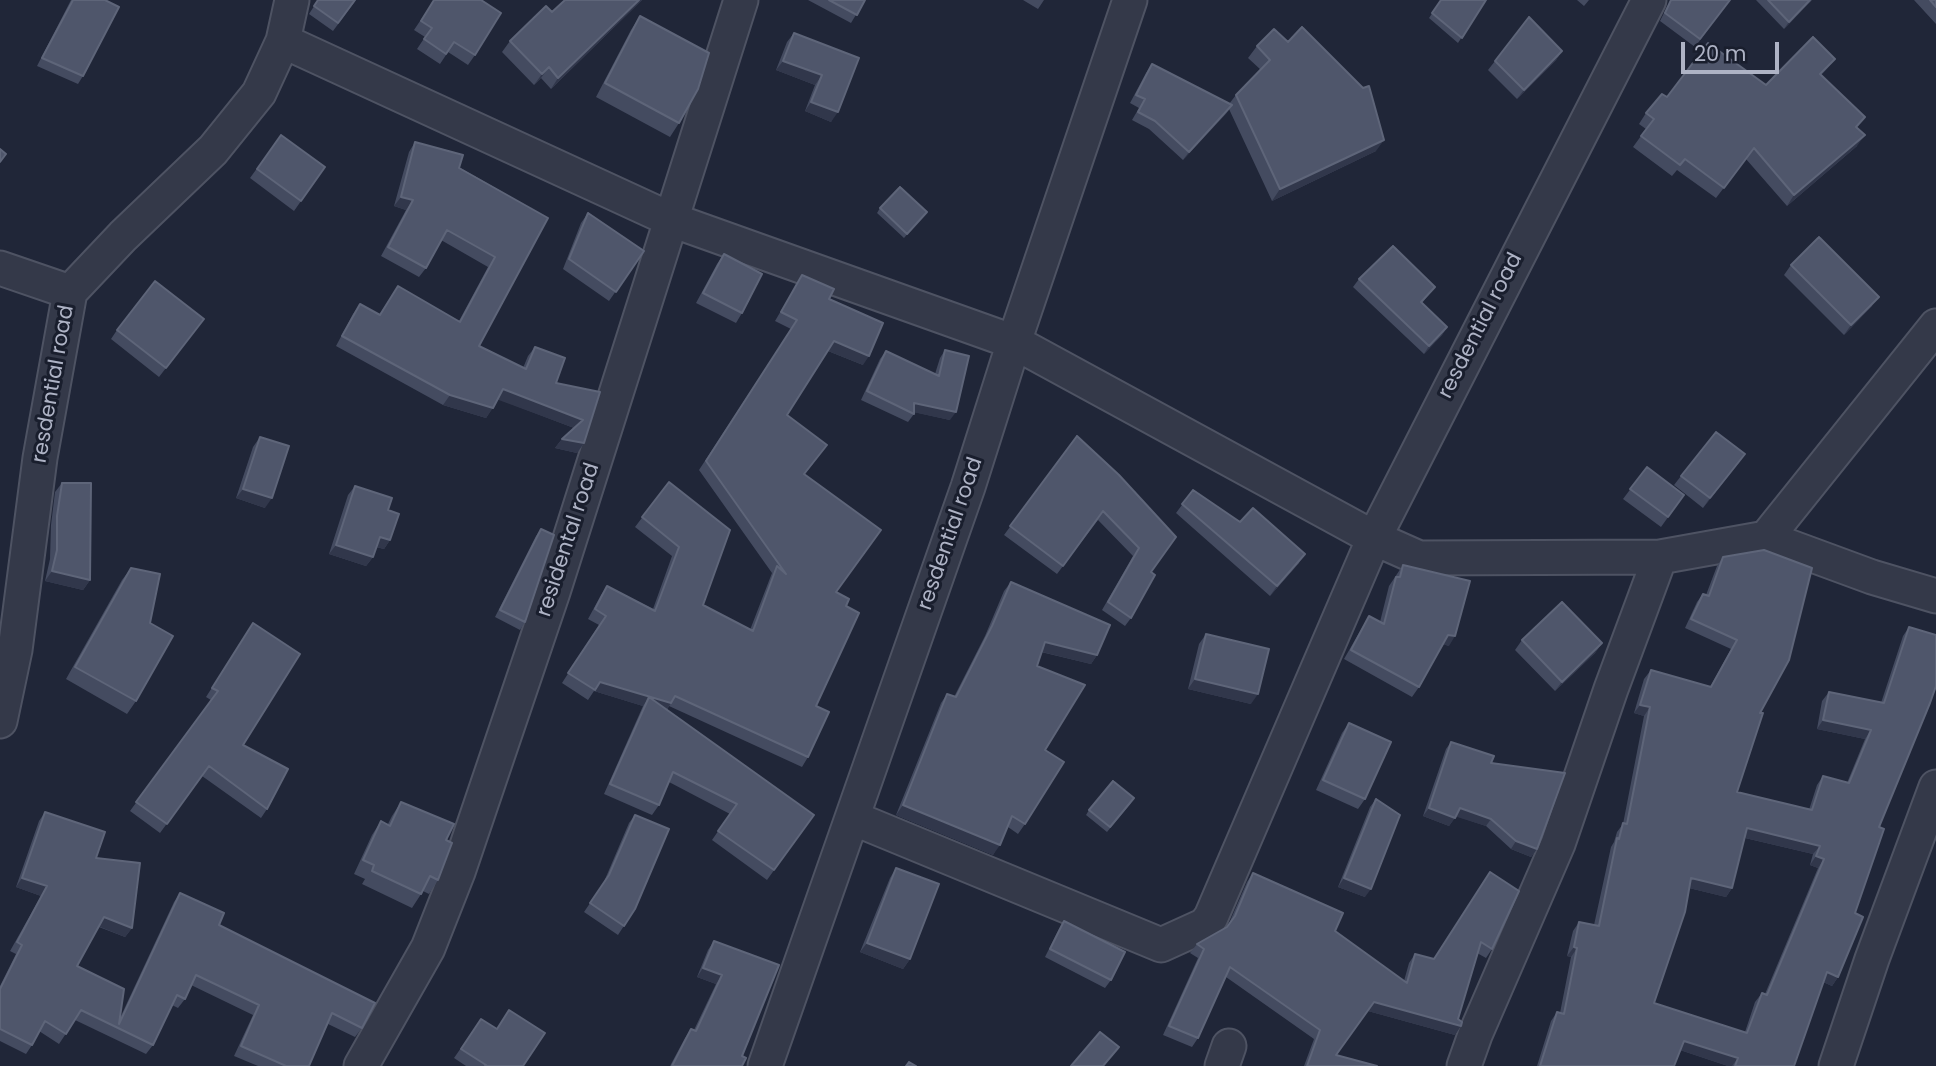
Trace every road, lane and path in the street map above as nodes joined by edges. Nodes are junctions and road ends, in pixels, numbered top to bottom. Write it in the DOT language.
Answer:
graph roads {
  1 [pos="292,0"];
  2 [pos="741,0"];
  3 [pos="1130,0"];
  4 [pos="1649,0"];
  5 [pos="284,41"];
  6 [pos="672,220"];
  7 [pos="0,268"];
  8 [pos="70,292"];
  9 [pos="1936,326"];
  10 [pos="1014,342"];
  11 [pos="1374,538"];
  12 [pos="1766,538"];
  13 [pos="1660,557"];
  14 [pos="1936,596"];
  15 [pos="0,721"];
  16 [pos="1936,788"];
  17 [pos="853,818"];
  18 [pos="361,1066"];
  19 [pos="765,1066"];
  20 [pos="1464,1066"];
  21 [pos="1836,1066"];
  1 -- 5 [label="street, resdential road"];
  2 -- 6 [label="street, residental road"];
  3 -- 10 [label="street, resdential road"];
  4 -- 11 [label="street, resdential road"];
  5 -- 6 [label="street"];
  5 -- 8 [label="street, resdential road"];
  6 -- 10 [label="street"];
  6 -- 18 [label="street, residental road"];
  7 -- 8 [label="street"];
  8 -- 15 [label="street, resdential road"];
  9 -- 12 [label="street"];
  10 -- 11 [label="street"];
  10 -- 17 [label="street, resdential road"];
  11 -- 13 [label="street"];
  11 -- 17 [label="street, resdential road"];
  12 -- 13 [label="street"];
  12 -- 14 [label="street"];
  13 -- 20 [label="street"];
  16 -- 21 [label="street"];
  17 -- 19 [label="street, resdential road"];
}
